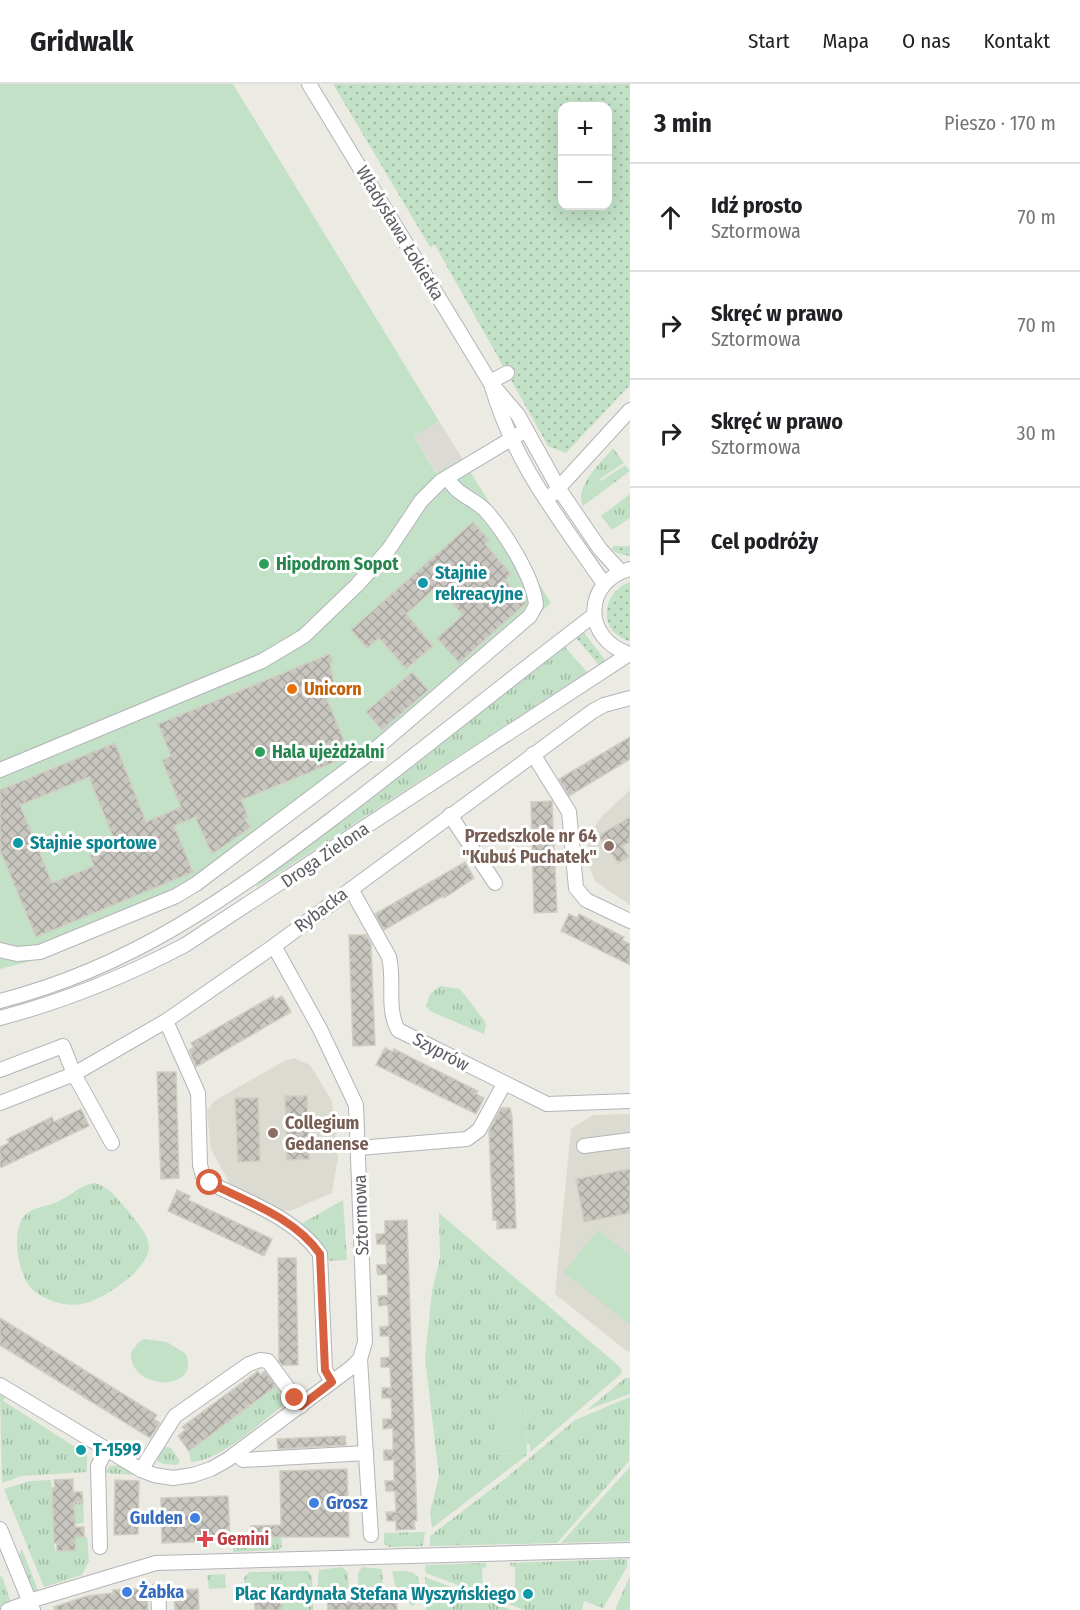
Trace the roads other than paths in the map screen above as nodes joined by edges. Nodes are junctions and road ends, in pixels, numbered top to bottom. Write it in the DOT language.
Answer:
graph roads {
  1 [pos="309,84"];
  2 [pos="507,373"];
  3 [pos="490,382"];
  4 [pos="630,410"];
  5 [pos="526,430"];
  6 [pos="510,439"];
  7 [pos="448,477"];
  8 [pos="559,489"];
  9 [pos="544,500"];
  10 [pos="625,570"];
  11 [pos="604,584"];
  12 [pos="594,615"];
  13 [pos="630,654"];
  14 [pos="630,698"];
  15 [pos="533,754"];
  16 [pos="0,770"];
  17 [pos="450,815"];
  18 [pos="495,883"];
  19 [pos="351,889"];
  20 [pos="630,921"];
  21 [pos="274,946"];
  22 [pos="0,950"];
  23 [pos="0,1001"];
  24 [pos="0,1018"];
  25 [pos="166,1021"];
  26 [pos="0,1070"];
  27 [pos="74,1074"];
  28 [pos="504,1084"];
  29 [pos="630,1101"];
  30 [pos="0,1103"];
  31 [pos="630,1140"];
  32 [pos="112,1143"];
  33 [pos="584,1146"];
  34 [pos="359,1148"];
  35 [pos="360,1359"];
  36 [pos="332,1382"];
  37 [pos="0,1385"];
  38 [pos="301,1406"];
  39 [pos="106,1449"];
  40 [pos="366,1453"];
  41 [pos="236,1454"];
  42 [pos="141,1470"];
  43 [pos="0,1529"];
  44 [pos="371,1535"];
  45 [pos="100,1547"];
  46 [pos="630,1550"];
  47 [pos="159,1590"];
  48 [pos="31,1604"];
  49 [pos="8,1610"];
  50 [pos="159,1610"];
  1 -- 3 [label="street, Władysława Łokietka"];
  2 -- 3 [label="street"];
  3 -- 5 [label="street, Władysława Łokietka"];
  3 -- 6 [label="street, Władysława Łokietka"];
  4 -- 8 [label="street"];
  5 -- 6 [label="street"];
  5 -- 8 [label="street, Władysława Łokietka"];
  6 -- 7 [label="street"];
  6 -- 9 [label="street, Władysława Łokietka"];
  7 -- 16 [label="street"];
  7 -- 22 [label="street"];
  8 -- 9 [label="street"];
  8 -- 10 [label="street, Władysława Łokietka"];
  9 -- 11 [label="street, Władysława Łokietka"];
  10 -- 11 [label="street"];
  11 -- 12 [label="street"];
  12 -- 13 [label="street"];
  12 -- 23 [label="street, Droga Zielona"];
  13 -- 24 [label="street, Droga Zielona"];
  14 -- 15 [label="street, Rybacka"];
  15 -- 17 [label="street, Rybacka"];
  15 -- 20 [label="street"];
  17 -- 18 [label="street"];
  17 -- 19 [label="street, Rybacka"];
  19 -- 21 [label="street, Rybacka"];
  19 -- 28 [label="street, Szyprów"];
  21 -- 25 [label="street, Rybacka"];
  21 -- 34 [label="street, Sztormowa"];
  25 -- 27 [label="street, Rybacka"];
  25 -- 36 [label="street"];
  26 -- 27 [label="street"];
  27 -- 30 [label="street, Rybacka"];
  27 -- 32 [label="street"];
  28 -- 29 [label="street, Szyprów"];
  28 -- 34 [label="street"];
  31 -- 33 [label="street"];
  34 -- 35 [label="street, Sztormowa"];
  35 -- 36 [label="street"];
  35 -- 40 [label="street, Sztormowa"];
  36 -- 38 [label="street"];
  37 -- 39 [label="street"];
  38 -- 41 [label="street"];
  38 -- 42 [label="street"];
  39 -- 42 [label="street"];
  39 -- 45 [label="street"];
  40 -- 41 [label="street"];
  40 -- 44 [label="street, Sztormowa"];
  41 -- 42 [label="street"];
  43 -- 48 [label="street"];
  46 -- 48 [label="street"];
  47 -- 50 [label="street"];
  48 -- 49 [label="street"];
}
